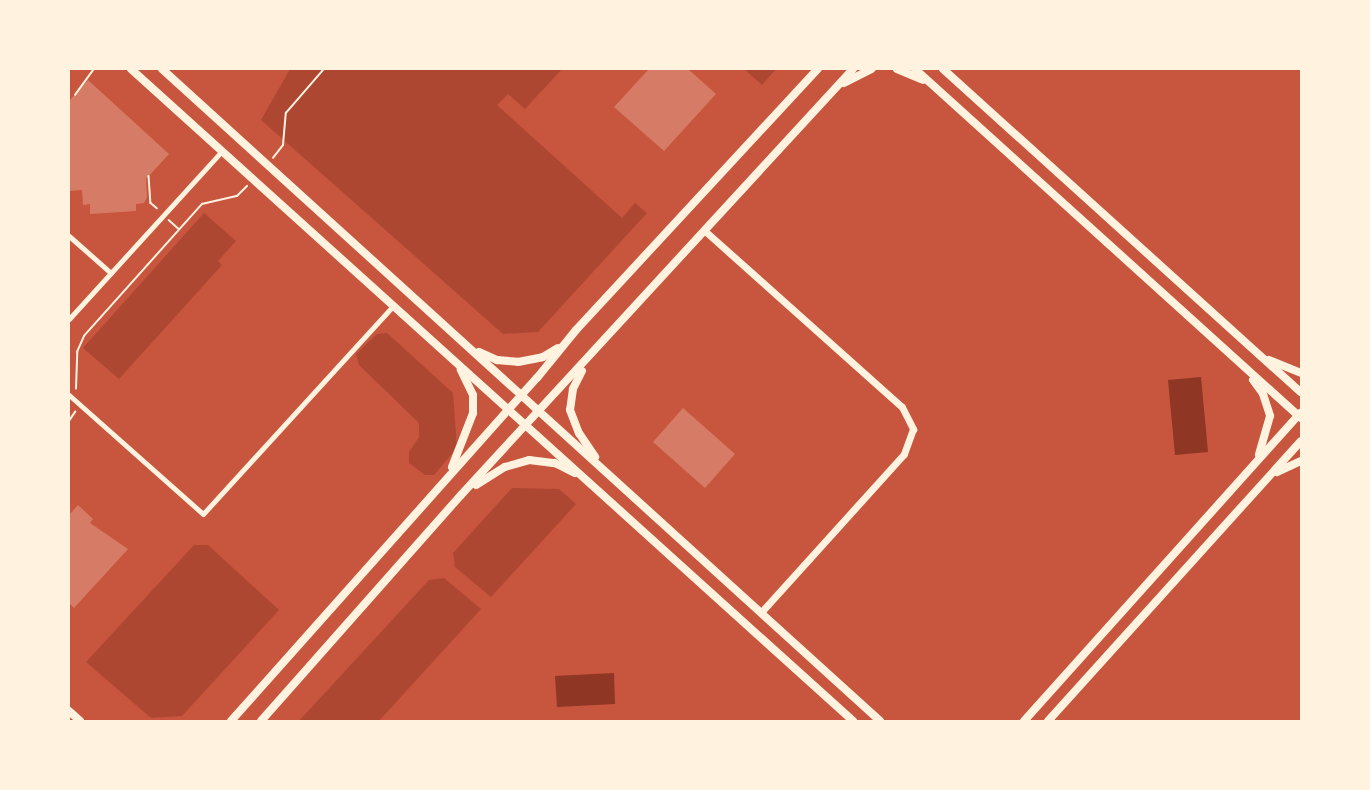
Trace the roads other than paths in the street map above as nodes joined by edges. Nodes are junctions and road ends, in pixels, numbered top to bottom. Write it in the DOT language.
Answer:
graph roads {
  1 [pos="131,69"];
  2 [pos="162,69"];
  3 [pos="853,69"];
  4 [pos="872,69"];
  5 [pos="897,69"];
  6 [pos="915,69"];
  7 [pos="945,70"];
  8 [pos="815,71"];
  9 [pos="933,85"];
  10 [pos="833,91"];
  11 [pos="222,151"];
  12 [pos="705,231"];
  13 [pos="69,236"];
  14 [pos="111,273"];
  15 [pos="394,305"];
  16 [pos="69,319"];
  17 [pos="576,330"];
  18 [pos="467,345"];
  19 [pos="596,350"];
  20 [pos="1255,352"];
  21 [pos="456,361"];
  22 [pos="1239,362"];
  23 [pos="1301,373"];
  24 [pos="1301,393"];
  25 [pos="69,395"];
  26 [pos="522,395"];
  27 [pos="509,409"];
  28 [pos="539,411"];
  29 [pos="1300,415"];
  30 [pos="527,425"];
  31 [pos="1301,441"];
  32 [pos="1301,460"];
  33 [pos="1254,464"];
  34 [pos="447,477"];
  35 [pos="611,477"];
  36 [pos="1264,482"];
  37 [pos="600,492"];
  38 [pos="461,495"];
  39 [pos="761,612"];
  40 [pos="69,711"];
  41 [pos="80,721"];
  42 [pos="231,721"];
  43 [pos="261,721"];
  44 [pos="853,721"];
  45 [pos="880,721"];
  46 [pos="1024,721"];
  47 [pos="1048,721"];
  1 -- 11 [label="main road"];
  2 -- 18 [label="main road"];
  3 -- 10 [label="main road"];
  4 -- 10 [label="main road"];
  5 -- 9 [label="main road"];
  6 -- 9 [label="main road"];
  7 -- 20 [label="main road"];
  8 -- 17 [label="main road"];
  9 -- 22 [label="main road"];
  10 -- 12 [label="main road"];
  11 -- 14 [label="street"];
  11 -- 15 [label="main road"];
  12 -- 19 [label="main road"];
  12 -- 39 [label="street"];
  13 -- 14 [label="street"];
  14 -- 16 [label="street"];
  15 -- 21 [label="main road"];
  15 -- 25 [label="street"];
  17 -- 18 [label="main road"];
  17 -- 26 [label="main road"];
  18 -- 26 [label="main road"];
  19 -- 28 [label="main road"];
  19 -- 35 [label="main road"];
  20 -- 23 [label="main road"];
  20 -- 24 [label="main road"];
  21 -- 27 [label="main road"];
  21 -- 34 [label="main road"];
  22 -- 29 [label="main road"];
  22 -- 33 [label="main road"];
  26 -- 27 [label="main road"];
  26 -- 28 [label="main road"];
  27 -- 30 [label="main road"];
  27 -- 34 [label="main road"];
  28 -- 30 [label="main road"];
  28 -- 35 [label="main road"];
  29 -- 33 [label="main road"];
  30 -- 37 [label="main road"];
  30 -- 38 [label="main road"];
  31 -- 36 [label="main road"];
  32 -- 36 [label="main road"];
  33 -- 46 [label="main road"];
  34 -- 42 [label="main road"];
  35 -- 39 [label="main road"];
  36 -- 47 [label="main road"];
  37 -- 38 [label="main road"];
  37 -- 44 [label="main road"];
  38 -- 43 [label="main road"];
  39 -- 45 [label="main road"];
  40 -- 41 [label="main road"];
}
